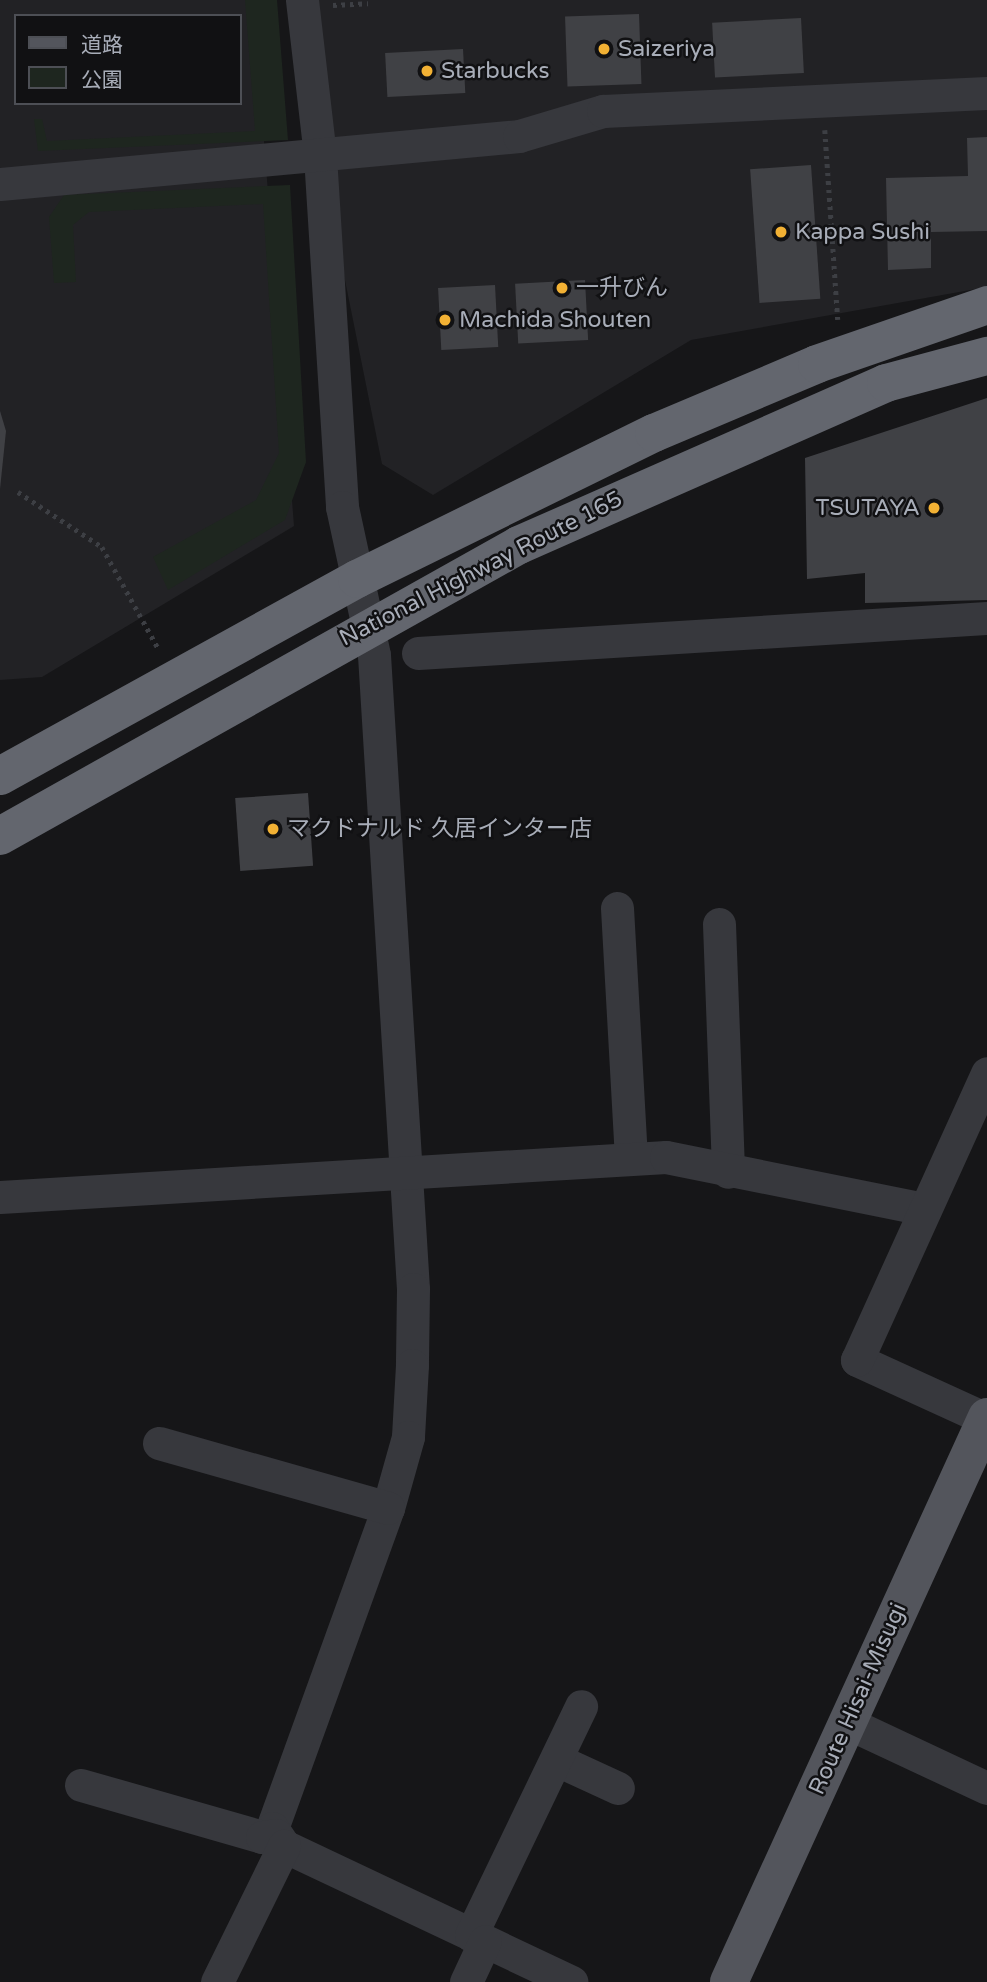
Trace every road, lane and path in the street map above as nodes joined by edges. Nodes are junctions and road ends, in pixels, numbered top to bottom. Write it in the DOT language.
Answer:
graph roads {
  1 [pos="302,0"];
  2 [pos="987,93"];
  3 [pos="823,101"];
  4 [pos="320,156"];
  5 [pos="0,184"];
  6 [pos="987,305"];
  7 [pos="839,335"];
  8 [pos="987,356"];
  9 [pos="18,492"];
  10 [pos="357,579"];
  11 [pos="987,618"];
  12 [pos="368,626"];
  13 [pos="159,650"];
  14 [pos="418,653"];
  15 [pos="0,776"];
  16 [pos="0,836"];
  17 [pos="617,908"];
  18 [pos="719,924"];
  19 [pos="987,1073"];
  20 [pos="631,1159"];
  21 [pos="728,1172"];
  22 [pos="406,1174"];
  23 [pos="0,1197"];
  24 [pos="925,1209"];
  25 [pos="986,1418"];
  26 [pos="159,1444"];
  27 [pos="388,1508"];
  28 [pos="581,1706"];
  29 [pos="848,1723"];
  30 [pos="557,1760"];
  31 [pos="80,1785"];
  32 [pos="618,1788"];
  33 [pos="987,1788"];
  34 [pos="280,1841"];
  35 [pos="478,1938"];
  36 [pos="217,1982"];
  37 [pos="466,1982"];
  38 [pos="572,1982"];
  39 [pos="729,1982"];
  1 -- 4 [label="street"];
  2 -- 3 [label="street"];
  3 -- 4 [label="street"];
  3 -- 7 [label="path"];
  4 -- 5 [label="street"];
  4 -- 10 [label="street"];
  6 -- 10 [label="highway, National Highway Route 165"];
  8 -- 12 [label="highway, National Highway Route 165"];
  9 -- 13 [label="path"];
  10 -- 12 [label="street"];
  10 -- 15 [label="highway, National Highway Route 165"];
  11 -- 14 [label="street"];
  12 -- 16 [label="highway, National Highway Route 165"];
  12 -- 22 [label="street"];
  17 -- 20 [label="street"];
  18 -- 21 [label="street"];
  19 -- 24 [label="street"];
  20 -- 21 [label="street"];
  20 -- 22 [label="street"];
  21 -- 24 [label="street"];
  22 -- 23 [label="street"];
  22 -- 27 [label="street"];
  24 -- 25 [label="street"];
  25 -- 29 [label="main road, Route Hisai-Misugi"];
  26 -- 27 [label="street"];
  27 -- 34 [label="street"];
  28 -- 30 [label="street"];
  29 -- 33 [label="street"];
  29 -- 39 [label="main road, Route Hisai-Misugi"];
  30 -- 32 [label="street"];
  30 -- 35 [label="street"];
  31 -- 34 [label="street"];
  34 -- 35 [label="street"];
  34 -- 36 [label="street"];
  35 -- 37 [label="street"];
  35 -- 38 [label="street"];
}
